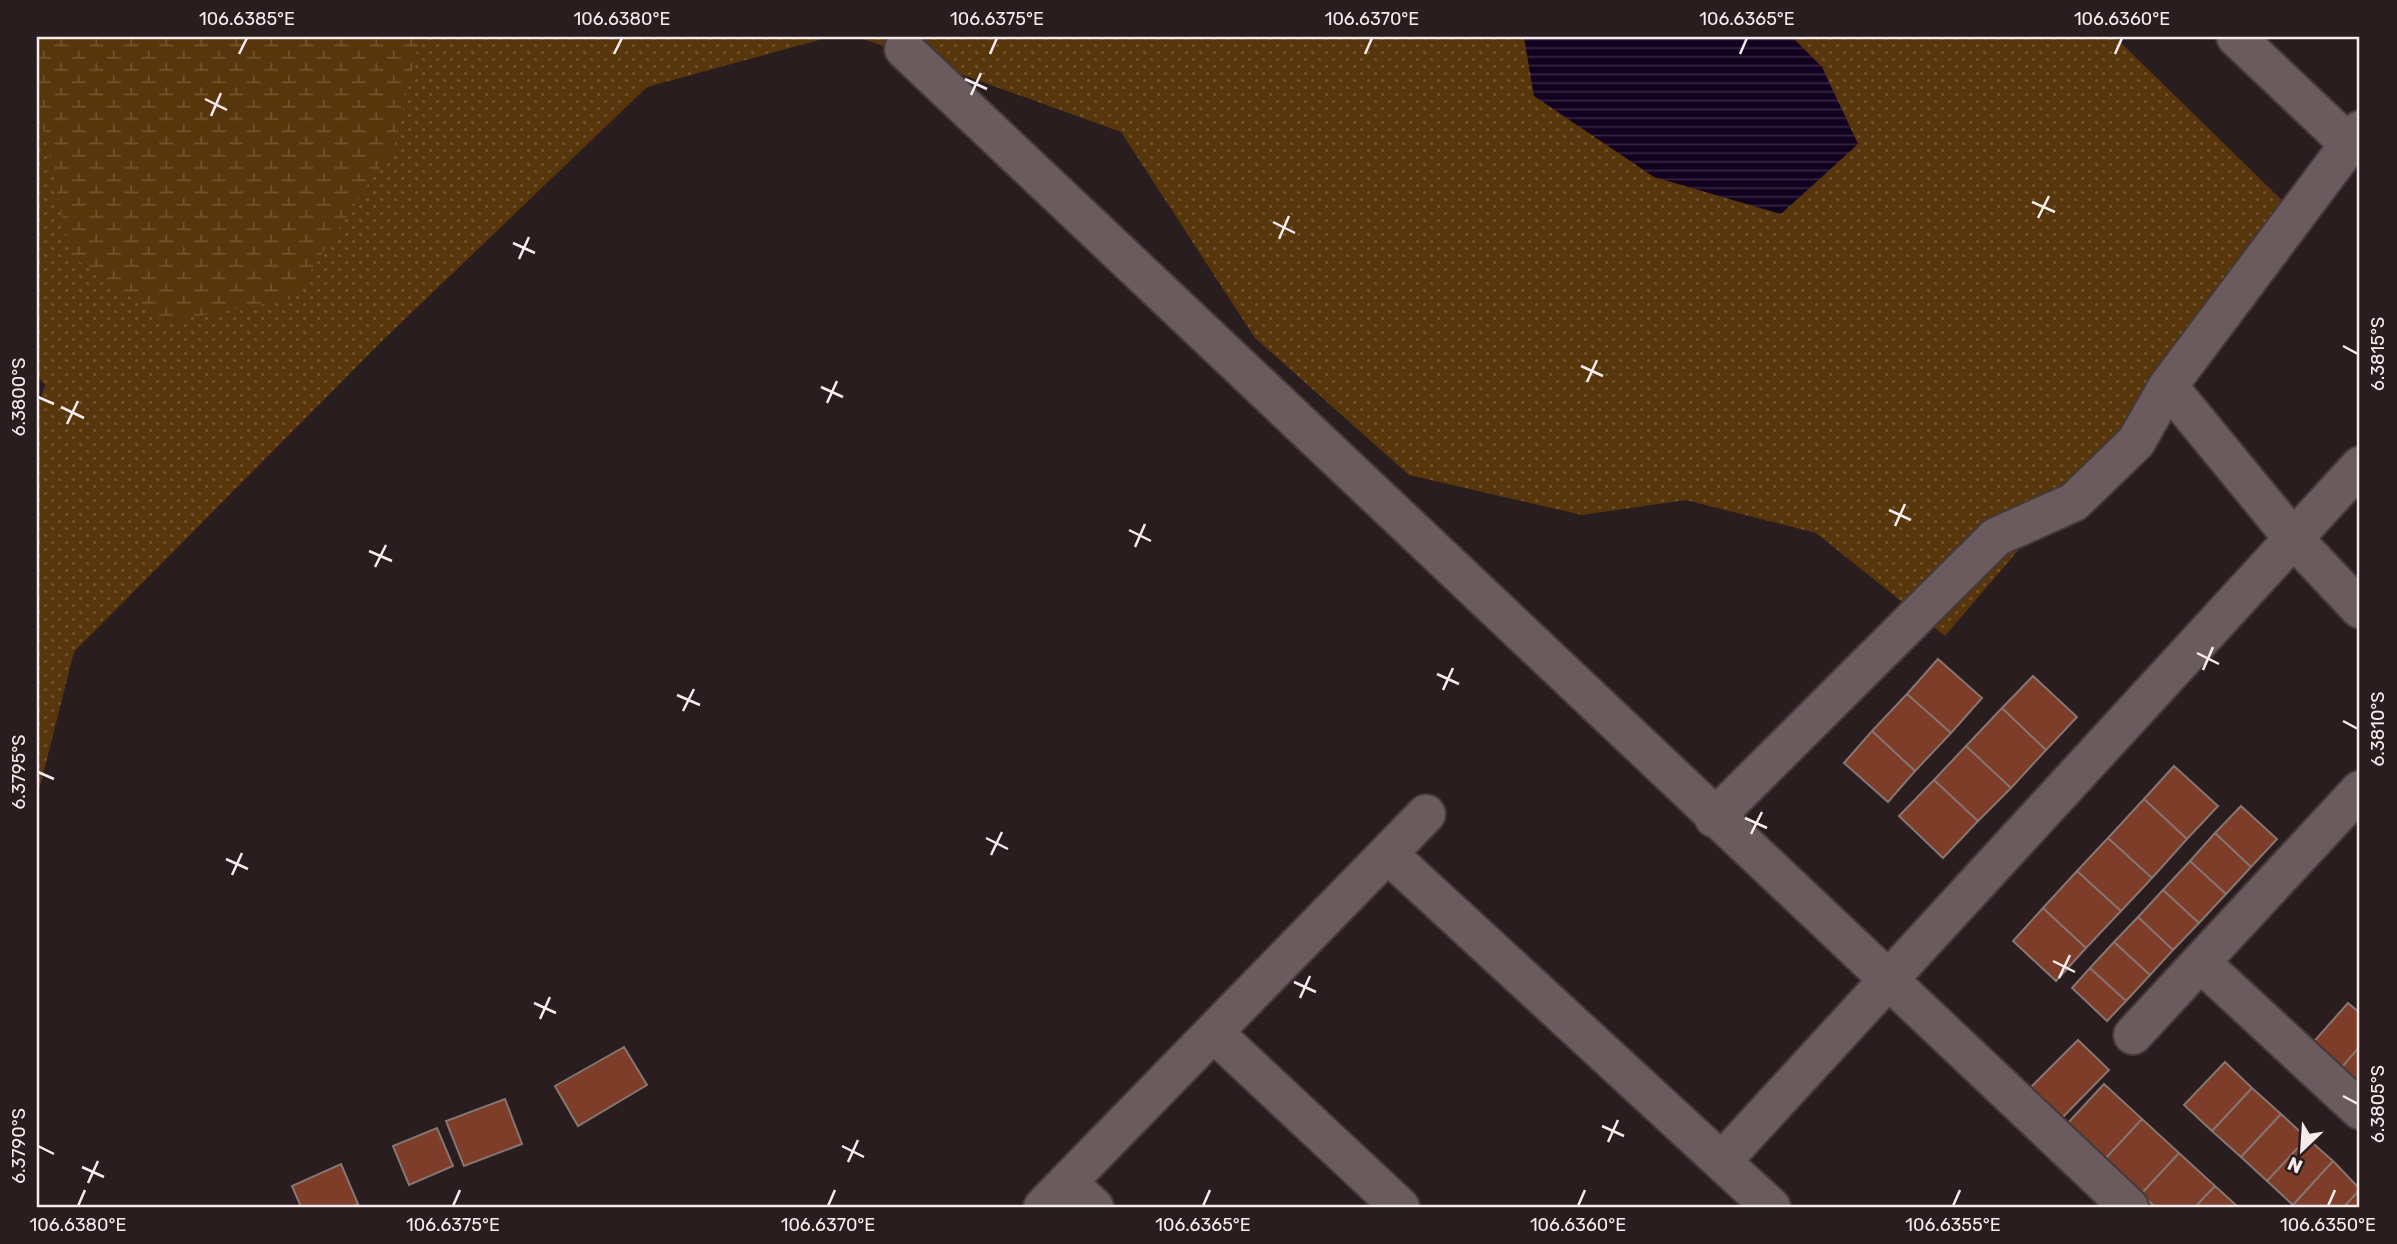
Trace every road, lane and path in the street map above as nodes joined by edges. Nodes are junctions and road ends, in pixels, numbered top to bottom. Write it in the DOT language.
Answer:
graph roads {
  1 [pos="2236,37"];
  2 [pos="904,49"];
  3 [pos="2354,137"];
  4 [pos="2168,386"];
  5 [pos="2360,466"];
  6 [pos="2292,537"];
  7 [pos="2360,609"];
  8 [pos="2353,812"];
  9 [pos="1426,814"];
  10 [pos="1714,818"];
  11 [pos="1388,854"];
  12 [pos="2201,963"];
  13 [pos="1888,981"];
  14 [pos="1214,1033"];
  15 [pos="2133,1035"];
  16 [pos="2360,1110"];
  17 [pos="1722,1161"];
  18 [pos="1068,1199"];
  19 [pos="1400,1207"];
  20 [pos="1771,1207"];
  21 [pos="2129,1207"];
  1 -- 3 [label="street"];
  2 -- 10 [label="street"];
  3 -- 4 [label="street"];
  4 -- 6 [label="street"];
  4 -- 10 [label="street"];
  5 -- 6 [label="street"];
  6 -- 7 [label="street"];
  6 -- 13 [label="street"];
  8 -- 12 [label="street"];
  9 -- 11 [label="street"];
  10 -- 13 [label="street"];
  11 -- 14 [label="street"];
  11 -- 17 [label="street"];
  12 -- 15 [label="street"];
  12 -- 16 [label="street"];
  13 -- 17 [label="street"];
  13 -- 21 [label="street"];
  14 -- 18 [label="street"];
  14 -- 19 [label="street"];
  17 -- 20 [label="street"];
}
